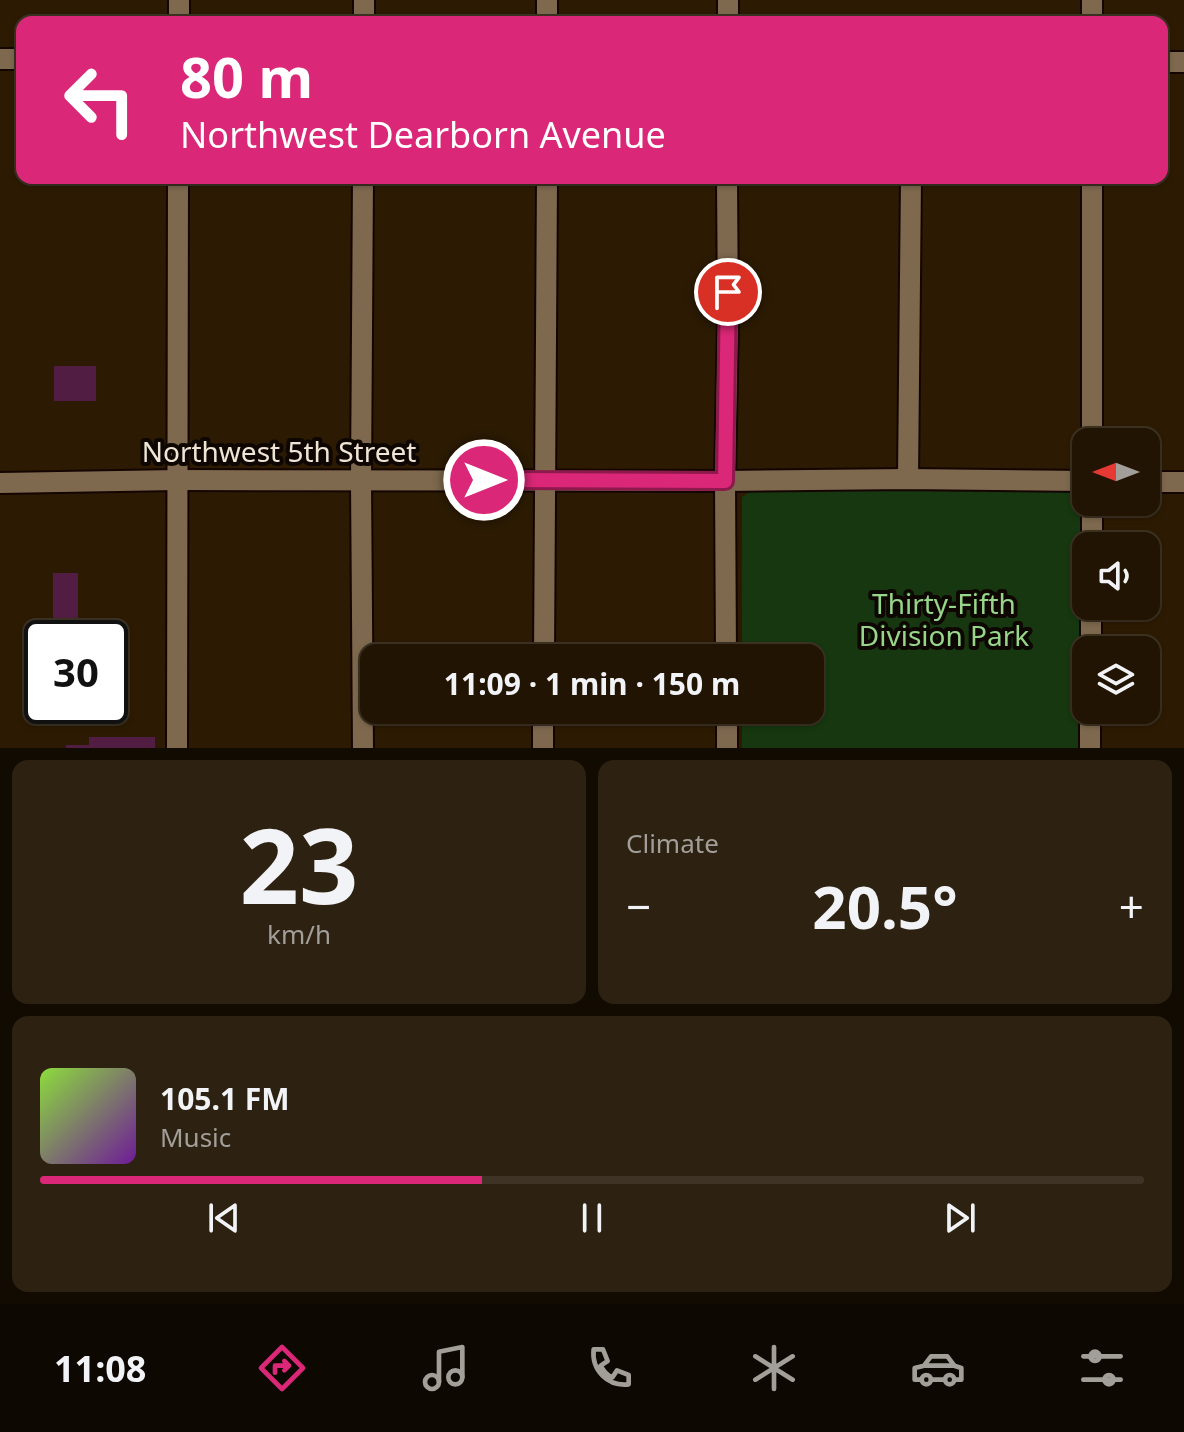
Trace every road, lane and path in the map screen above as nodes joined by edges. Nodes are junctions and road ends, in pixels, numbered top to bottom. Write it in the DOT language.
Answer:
graph roads {
  1 [pos="178,184"];
  2 [pos="363,184"];
  3 [pos="547,184"];
  4 [pos="727,184"];
  5 [pos="911,184"];
  6 [pos="1092,184"];
  7 [pos="1092,428"];
  8 [pos="908,479"];
  9 [pos="177,480"];
  10 [pos="361,480"];
  11 [pos="545,480"];
  12 [pos="725,481"];
  13 [pos="1072,481"];
  14 [pos="1160,482"];
  15 [pos="1184,482"];
  16 [pos="0,483"];
  17 [pos="544,644"];
  18 [pos="726,644"];
  19 [pos="543,724"];
  20 [pos="727,724"];
  21 [pos="1090,724"];
  22 [pos="177,748"];
  23 [pos="363,748"];
  24 [pos="543,748"];
  25 [pos="727,748"];
  26 [pos="1090,748"];
  1 -- 9 [label="street"];
  2 -- 10 [label="street"];
  3 -- 11 [label="street"];
  4 -- 12 [label="street"];
  5 -- 8 [label="street"];
  6 -- 7 [label="street"];
  8 -- 12 [label="street, Northwest 5th Street"];
  8 -- 13 [label="street, Northwest 5th Street"];
  9 -- 10 [label="street, Northwest 5th Street"];
  9 -- 16 [label="street, Northwest 5th Street"];
  9 -- 22 [label="street"];
  10 -- 11 [label="street, Northwest 5th Street"];
  10 -- 23 [label="street"];
  11 -- 12 [label="street, Northwest 5th Street"];
  11 -- 17 [label="street"];
  12 -- 18 [label="street"];
  14 -- 15 [label="street"];
  19 -- 24 [label="street"];
  20 -- 25 [label="street"];
  21 -- 26 [label="street"];
}
